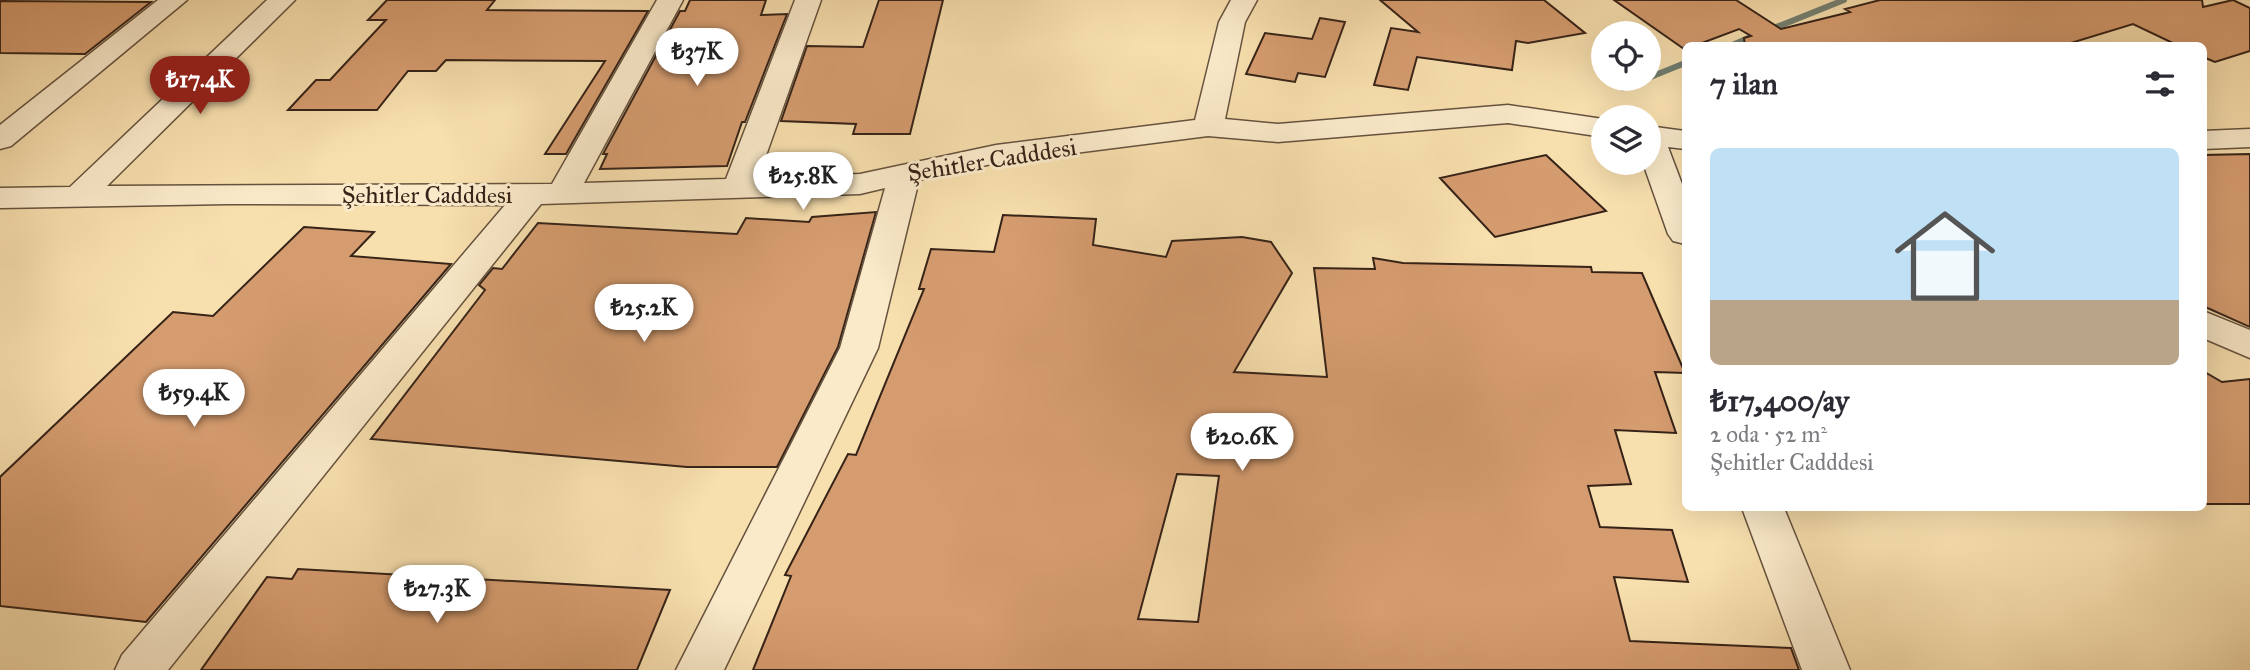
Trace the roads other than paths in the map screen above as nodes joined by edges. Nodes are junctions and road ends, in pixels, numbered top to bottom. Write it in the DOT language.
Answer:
graph roads {
  1 [pos="174,0"];
  2 [pos="282,0"];
  3 [pos="670,0"];
  4 [pos="808,0"];
  5 [pos="1244,0"];
  6 [pos="1591,126"];
  7 [pos="1208,127"];
  8 [pos="1661,137"];
  9 [pos="2250,138"];
  10 [pos="0,140"];
  11 [pos="1682,140"];
  12 [pos="2207,140"];
  13 [pos="1661,169"];
  14 [pos="905,174"];
  15 [pos="738,189"];
  16 [pos="546,195"];
  17 [pos="79,197"];
  18 [pos="0,198"];
  19 [pos="1682,225"];
  20 [pos="2207,325"];
  21 [pos="2250,345"];
  22 [pos="1764,511"];
  23 [pos="139,670"];
  24 [pos="700,670"];
  25 [pos="1826,670"];
  1 -- 10 [label="street"];
  2 -- 17 [label="street"];
  3 -- 16 [label="street"];
  4 -- 15 [label="street"];
  5 -- 7 [label="street"];
  6 -- 7 [label="street, Şehitler Cadddesi"];
  7 -- 14 [label="street, Şehitler Cadddesi"];
  8 -- 11 [label="street"];
  9 -- 12 [label="street"];
  13 -- 19 [label="street"];
  14 -- 15 [label="street, Şehitler Cadddesi"];
  14 -- 24 [label="street"];
  15 -- 16 [label="street, Şehitler Cadddesi"];
  16 -- 17 [label="street, Şehitler Cadddesi"];
  16 -- 23 [label="street"];
  17 -- 18 [label="street, Şehitler Cadddesi"];
  20 -- 21 [label="street"];
  22 -- 25 [label="street"];
}
